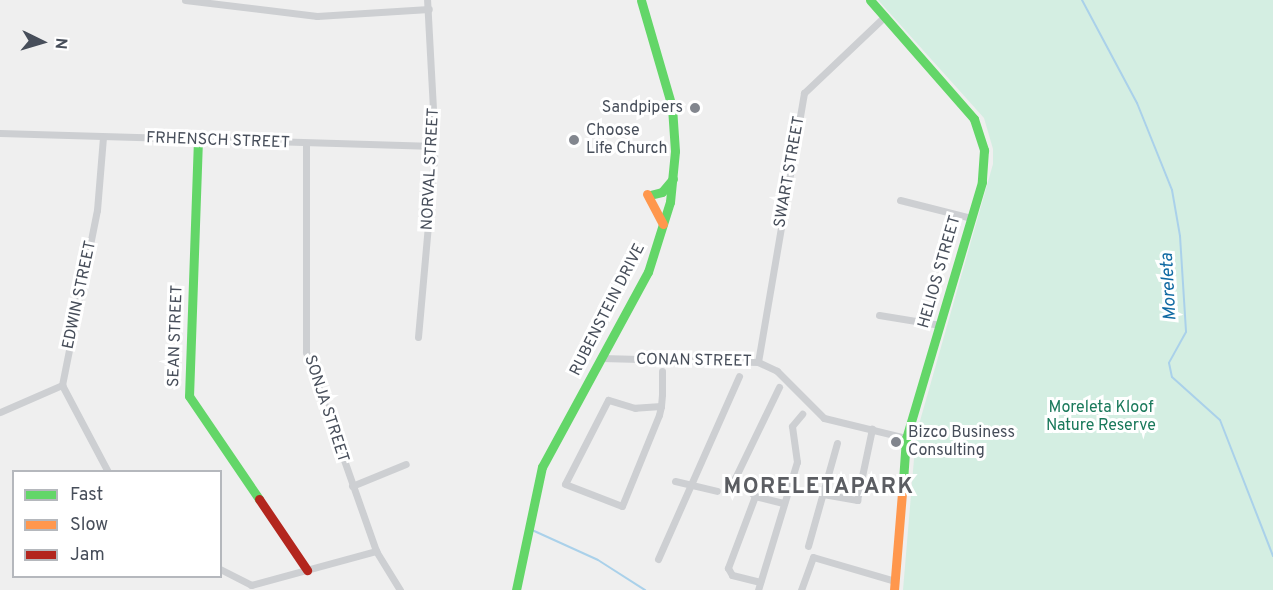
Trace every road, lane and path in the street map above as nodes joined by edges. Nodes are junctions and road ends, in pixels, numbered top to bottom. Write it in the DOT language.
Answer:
graph roads {
  1 [pos="185,0"];
  2 [pos="428,0"];
  3 [pos="641,0"];
  4 [pos="870,0"];
  5 [pos="429,9"];
  6 [pos="885,16"];
  7 [pos="0,133"];
  8 [pos="103,137"];
  9 [pos="198,139"];
  10 [pos="306,144"];
  11 [pos="435,146"];
  12 [pos="674,178"];
  13 [pos="900,200"];
  14 [pos="971,218"];
  15 [pos="664,230"];
  16 [pos="879,315"];
  17 [pos="940,325"];
  18 [pos="418,337"];
  19 [pos="601,358"];
  20 [pos="758,362"];
  21 [pos="662,371"];
  22 [pos="739,376"];
  23 [pos="62,385"];
  24 [pos="778,387"];
  25 [pos="661,406"];
  26 [pos="0,412"];
  27 [pos="802,414"];
  28 [pos="872,429"];
  29 [pos="906,438"];
  30 [pos="837,443"];
  31 [pos="406,464"];
  32 [pos="107,470"];
  33 [pos="675,481"];
  34 [pos="692,485"];
  35 [pos="352,486"];
  36 [pos="717,491"];
  37 [pos="823,494"];
  38 [pos="755,496"];
  39 [pos="784,503"];
  40 [pos="808,546"];
  41 [pos="376,550"];
  42 [pos="658,559"];
  43 [pos="222,570"];
  44 [pos="307,570"];
  45 [pos="760,582"];
  46 [pos="894,585"];
  47 [pos="400,590"];
  48 [pos="516,590"];
  49 [pos="758,590"];
  50 [pos="801,590"];
  1 -- 5 [label="street"];
  2 -- 5 [label="street, NORVAL STREET"];
  3 -- 12 [label="street, RUBENSTEIN DRIVE"];
  4 -- 6 [label="street, HELIOS STREET"];
  5 -- 11 [label="street, NORVAL STREET"];
  6 -- 14 [label="street, HELIOS STREET"];
  6 -- 20 [label="street, SWART STREET"];
  7 -- 8 [label="street, FRHENSCH STREET"];
  8 -- 9 [label="street, FRHENSCH STREET"];
  8 -- 23 [label="street, EDWIN STREET"];
  9 -- 10 [label="street, FRHENSCH STREET"];
  9 -- 44 [label="street, SEAN STREET"];
  10 -- 11 [label="street, FRHENSCH STREET"];
  10 -- 35 [label="street, SONJA STREET"];
  11 -- 18 [label="street, NORVAL STREET"];
  12 -- 15 [label="street, RUBENSTEIN DRIVE"];
  12 -- 15 [label="street"];
  13 -- 14 [label="street"];
  14 -- 17 [label="street, HELIOS STREET"];
  15 -- 19 [label="street, RUBENSTEIN DRIVE"];
  16 -- 17 [label="street"];
  17 -- 29 [label="street, HELIOS STREET"];
  19 -- 20 [label="street, CONAN STREET"];
  19 -- 48 [label="street, RUBENSTEIN DRIVE"];
  20 -- 28 [label="street, CONAN STREET"];
  21 -- 25 [label="street"];
  22 -- 34 [label="street"];
  23 -- 26 [label="street"];
  23 -- 32 [label="street"];
  24 -- 38 [label="street"];
  25 -- 25 [label="street"];
  27 -- 39 [label="street"];
  28 -- 29 [label="street, CONAN STREET"];
  28 -- 37 [label="street"];
  29 -- 46 [label="street, HELIOS STREET"];
  30 -- 37 [label="street"];
  31 -- 35 [label="street"];
  33 -- 34 [label="street"];
  34 -- 36 [label="street"];
  34 -- 42 [label="street"];
  35 -- 41 [label="street, SONJA STREET"];
  37 -- 40 [label="street"];
  38 -- 39 [label="street"];
  38 -- 45 [label="street"];
  39 -- 45 [label="street"];
  41 -- 44 [label="street"];
  41 -- 47 [label="street, SONJA STREET"];
  43 -- 44 [label="street"];
  45 -- 49 [label="street"];
  46 -- 50 [label="street"];
}
